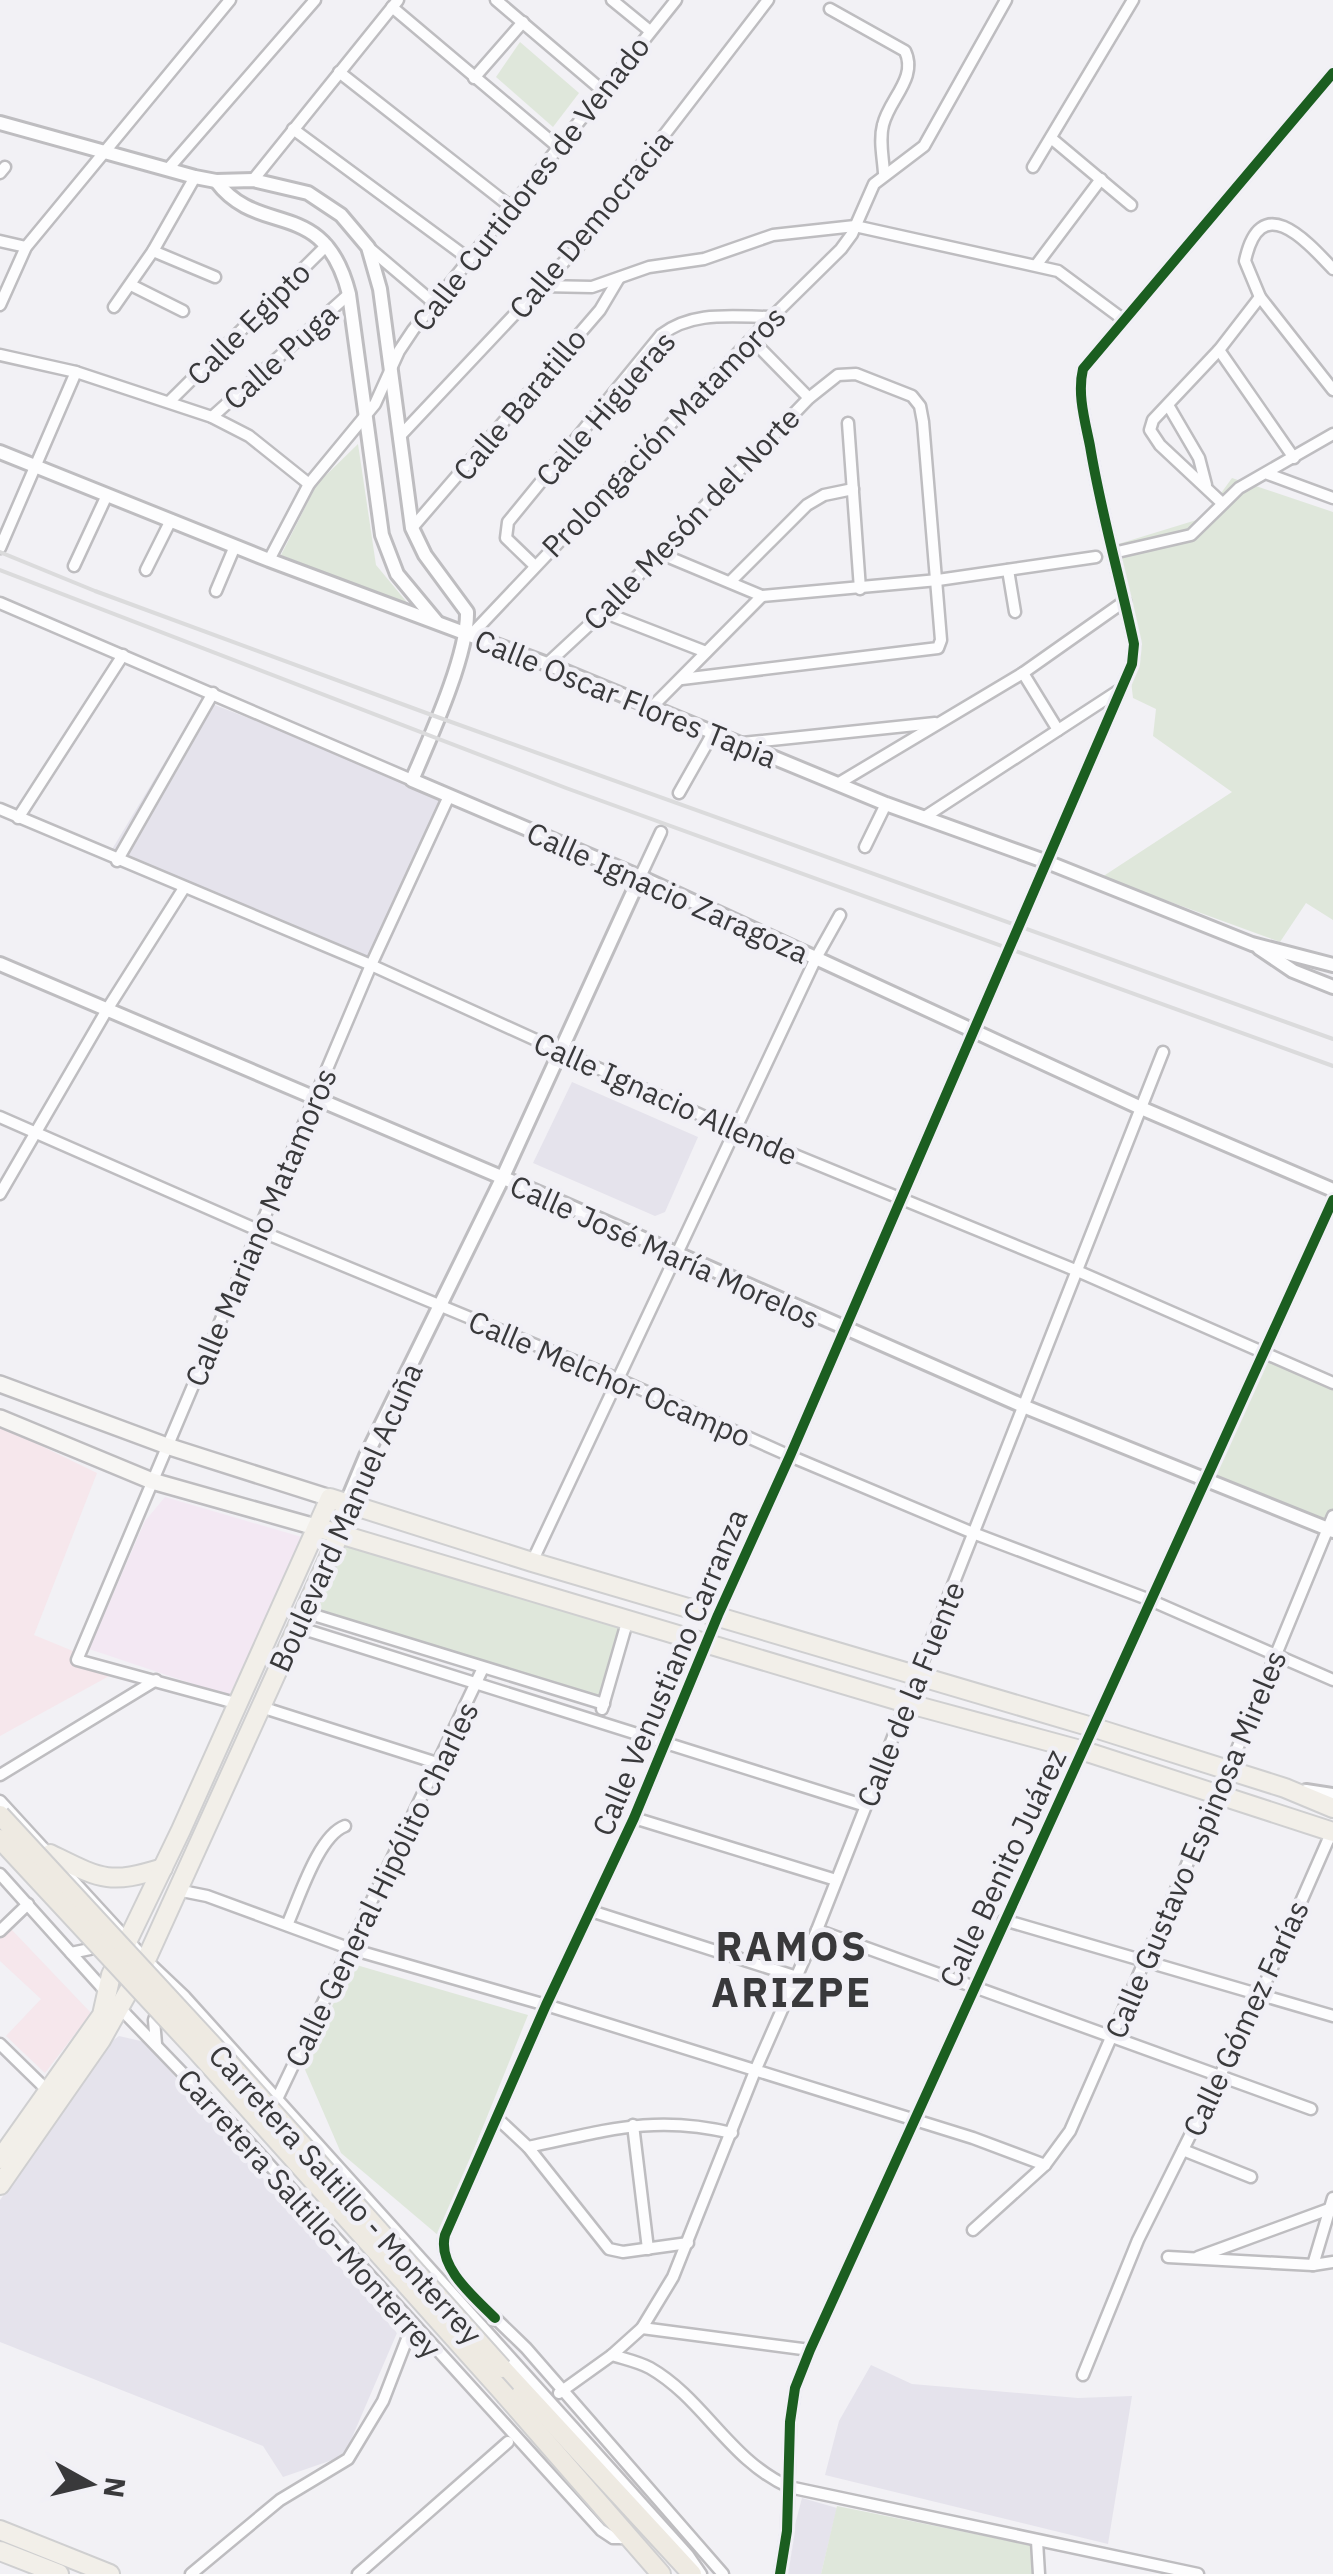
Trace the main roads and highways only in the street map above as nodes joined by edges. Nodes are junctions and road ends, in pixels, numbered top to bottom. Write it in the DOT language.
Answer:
graph roads {
  1 [pos="0,1384"];
  2 [pos="0,1418"];
  3 [pos="338,1501"];
  4 [pos="319,1528"];
  5 [pos="339,1535"];
  6 [pos="1333,1808"];
  7 [pos="0,1815"];
  8 [pos="1332,1832"];
  9 [pos="0,1839"];
  10 [pos="50,1854"];
  11 [pos="163,1868"];
  12 [pos="112,1999"];
  13 [pos="52,2098"];
  14 [pos="0,2159"];
  15 [pos="0,2185"];
  16 [pos="0,2530"];
  17 [pos="21,2538"];
  18 [pos="0,2542"];
  19 [pos="0,2551"];
  20 [pos="648,2566"];
  21 [pos="33,2569"];
  22 [pos="101,2572"];
  23 [pos="59,2574"];
  24 [pos="660,2574"];
  25 [pos="692,2574"];
  1 -- 3 [label="main road"];
  2 -- 4 [label="main road"];
  3 -- 4 [label="main road, Boulevard Manuel Acuña"];
  3 -- 5 [label="main road, Boulevard Manuel Acuña"];
  3 -- 6 [label="main road"];
  4 -- 5 [label="main road"];
  4 -- 11 [label="main road, Boulevard Manuel Acuña"];
  5 -- 8 [label="main road"];
  5 -- 12 [label="main road, Boulevard Manuel Acuña"];
  7 -- 25 [label="highway, Carretera Saltillo - Monterrey, bridge"];
  9 -- 20 [label="highway, Carretera Saltillo - Monterrey, bridge"];
  10 -- 11 [label="main road"];
  11 -- 12 [label="main road, Boulevard Manuel Acuña"];
  12 -- 13 [label="main road, Boulevard Manuel Acuña"];
  13 -- 14 [label="main road, Boulevard Manuel Acuña"];
  13 -- 15 [label="main road, Boulevard Manuel Acuña"];
  16 -- 17 [label="main road"];
  17 -- 18 [label="main road"];
  17 -- 22 [label="main road"];
  19 -- 21 [label="main road"];
  20 -- 24 [label="highway, Carretera Saltillo - Monterrey"];
  21 -- 23 [label="main road"];
}
